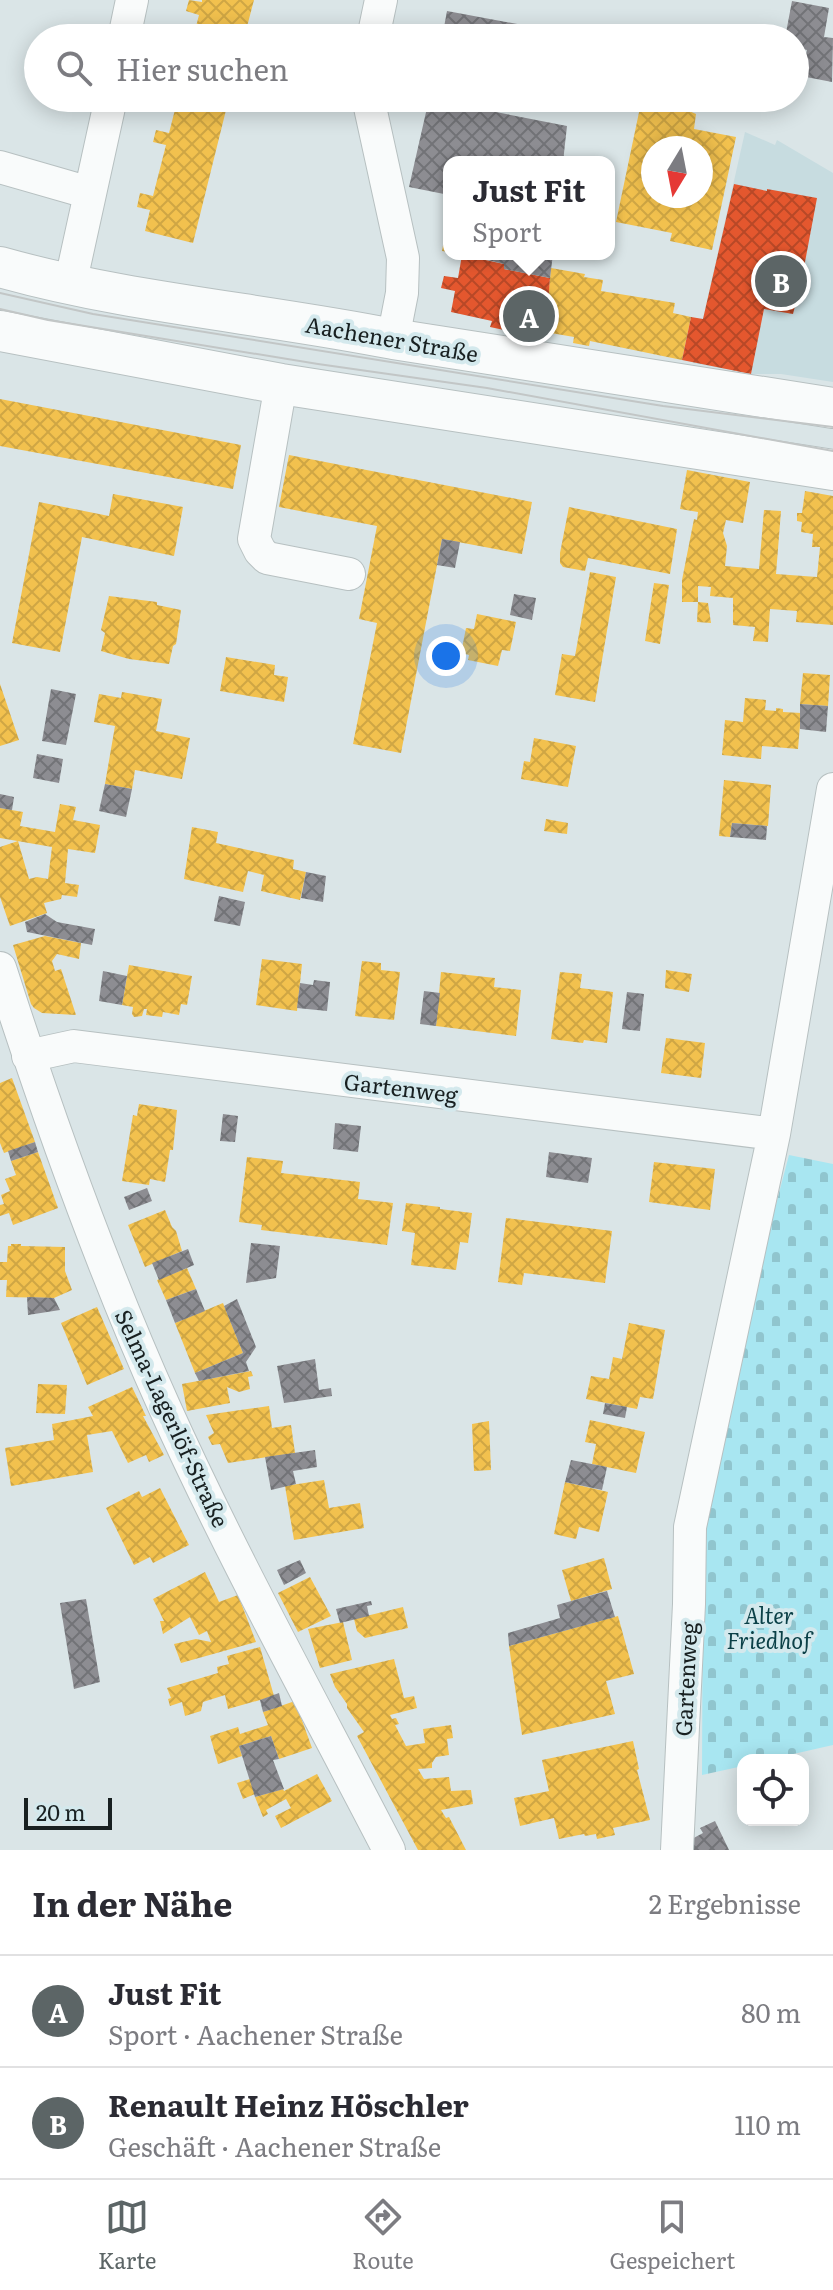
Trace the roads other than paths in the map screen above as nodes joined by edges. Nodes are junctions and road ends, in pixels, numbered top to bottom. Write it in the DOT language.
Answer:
graph roads {
  1 [pos="132,0"];
  2 [pos="381,0"];
  3 [pos="127,24"];
  4 [pos="376,24"];
  5 [pos="108,112"];
  6 [pos="371,112"];
  7 [pos="0,167"];
  8 [pos="90,193"];
  9 [pos="0,267"];
  10 [pos="70,285"];
  11 [pos="0,331"];
  12 [pos="393,339"];
  13 [pos="281,384"];
  14 [pos="833,408"];
  15 [pos="833,470"];
  16 [pos="349,574"];
  17 [pos="833,789"];
  18 [pos="0,968"];
  19 [pos="28,1056"];
  20 [pos="774,1134"];
  21 [pos="389,1850"];
  22 [pos="677,1850"];
  1 -- 3 [label="street"];
  2 -- 4 [label="street"];
  5 -- 8 [label="street"];
  6 -- 12 [label="street"];
  7 -- 8 [label="street"];
  8 -- 10 [label="street"];
  9 -- 10 [label="main road, Aachener Straße"];
  10 -- 12 [label="main road, Aachener Straße"];
  11 -- 13 [label="main road"];
  12 -- 14 [label="main road, Aachener Straße"];
  13 -- 15 [label="main road"];
  13 -- 16 [label="street"];
  17 -- 20 [label="street, Gartenweg"];
  18 -- 19 [label="street, Selma-Lagerlöf-Straße"];
  19 -- 20 [label="street, Gartenweg"];
  19 -- 21 [label="street, Selma-Lagerlöf-Straße"];
  20 -- 22 [label="street, Gartenweg"];
}
